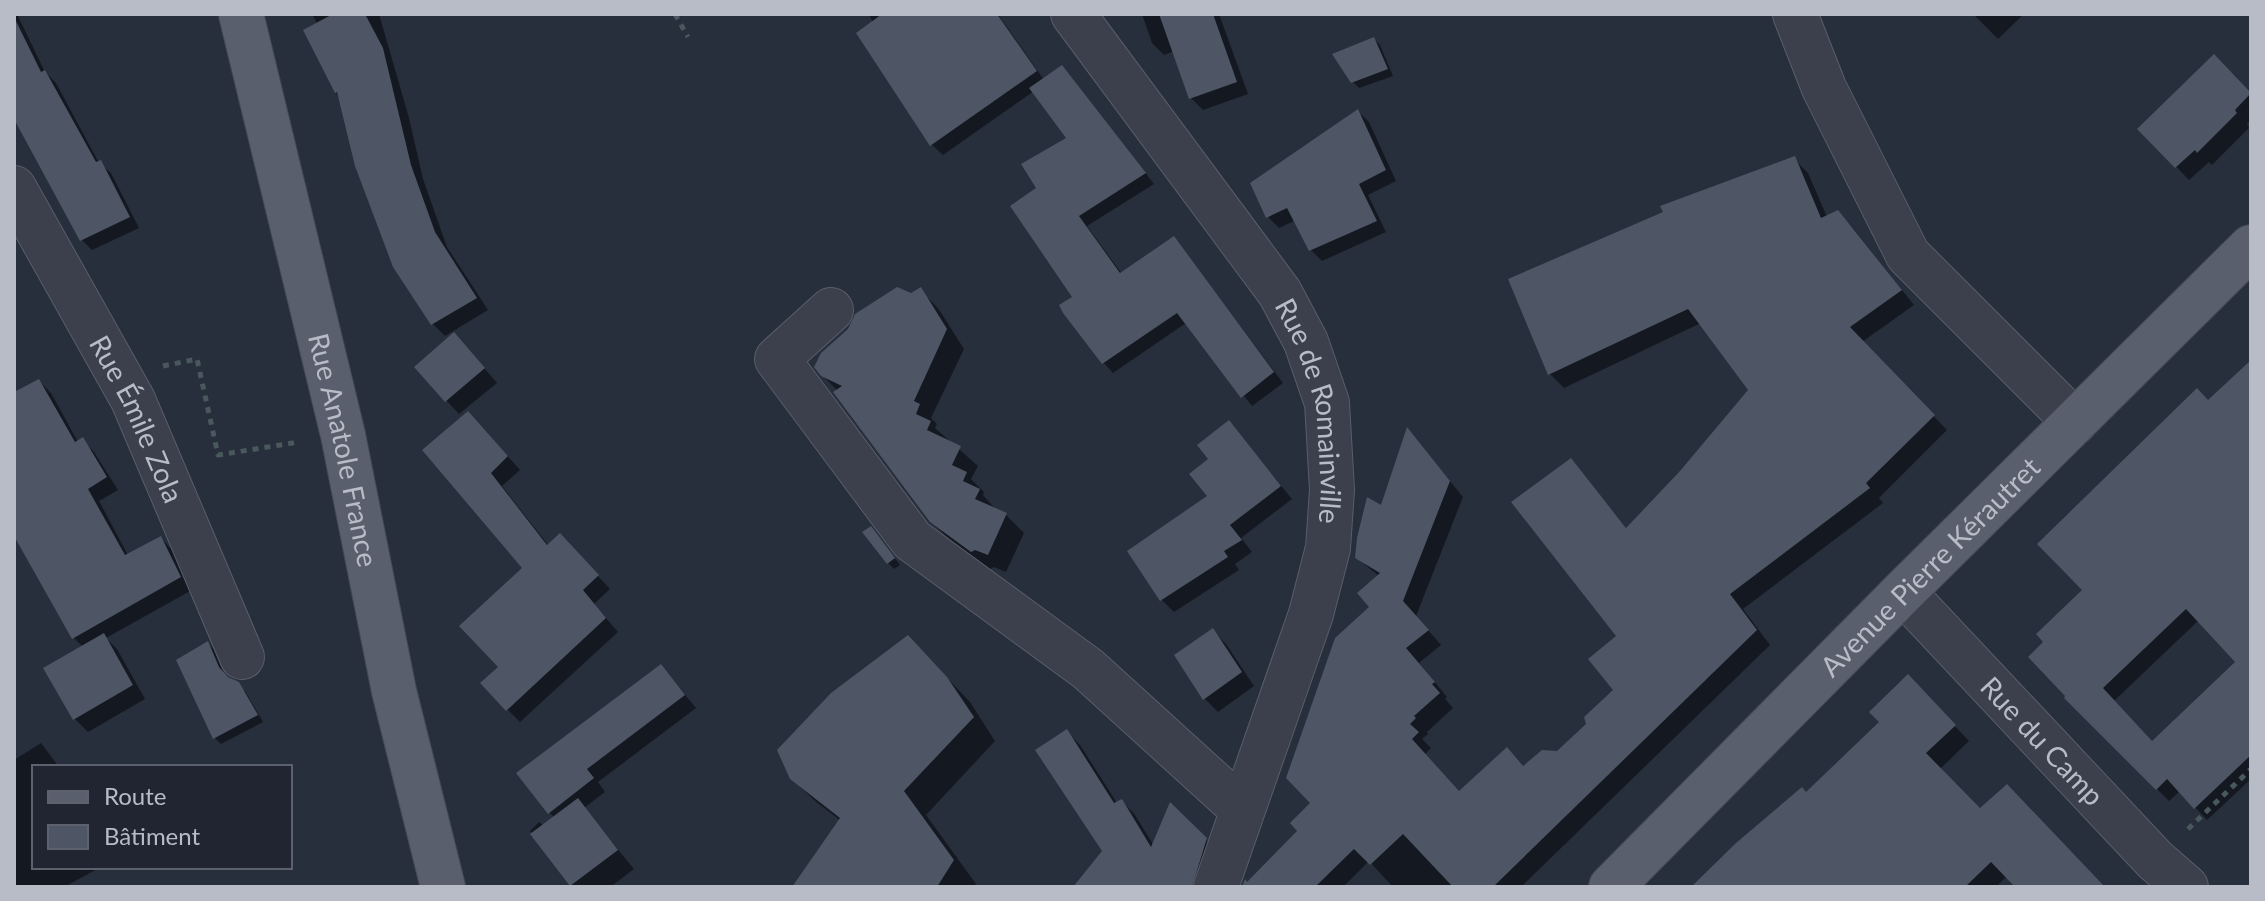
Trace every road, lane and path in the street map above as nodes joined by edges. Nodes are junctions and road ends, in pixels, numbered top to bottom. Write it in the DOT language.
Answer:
graph roads {
  1 [pos="241,14"];
  2 [pos="675,14"];
  3 [pos="1073,14"];
  4 [pos="1795,14"];
  5 [pos="688,37"];
  6 [pos="14,188"];
  7 [pos="2251,247"];
  8 [pos="831,310"];
  9 [pos="159,367"];
  10 [pos="2075,422"];
  11 [pos="343,435"];
  12 [pos="1903,592"];
  13 [pos="242,657"];
  14 [pos="2251,769"];
  15 [pos="1242,809"];
  16 [pos="2171,874"];
  17 [pos="1220,876"];
  18 [pos="443,887"];
  19 [pos="1611,887"];
  1 -- 11 [label="main road, Rue Anatole France"];
  2 -- 5 [label="path"];
  3 -- 15 [label="street, Rue de Romainville"];
  4 -- 10 [label="street"];
  6 -- 13 [label="street, Rue Émile Zola"];
  7 -- 10 [label="main road, Avenue Pierre Kérautret"];
  8 -- 15 [label="street"];
  9 -- 11 [label="path"];
  10 -- 12 [label="main road, Avenue Pierre Kérautret"];
  11 -- 18 [label="main road, Rue Anatole France"];
  12 -- 16 [label="street, Rue du Camp"];
  12 -- 19 [label="main road, Avenue Pierre Kérautret"];
  14 -- 16 [label="path"];
  15 -- 17 [label="street, Rue de Romainville"];
}
